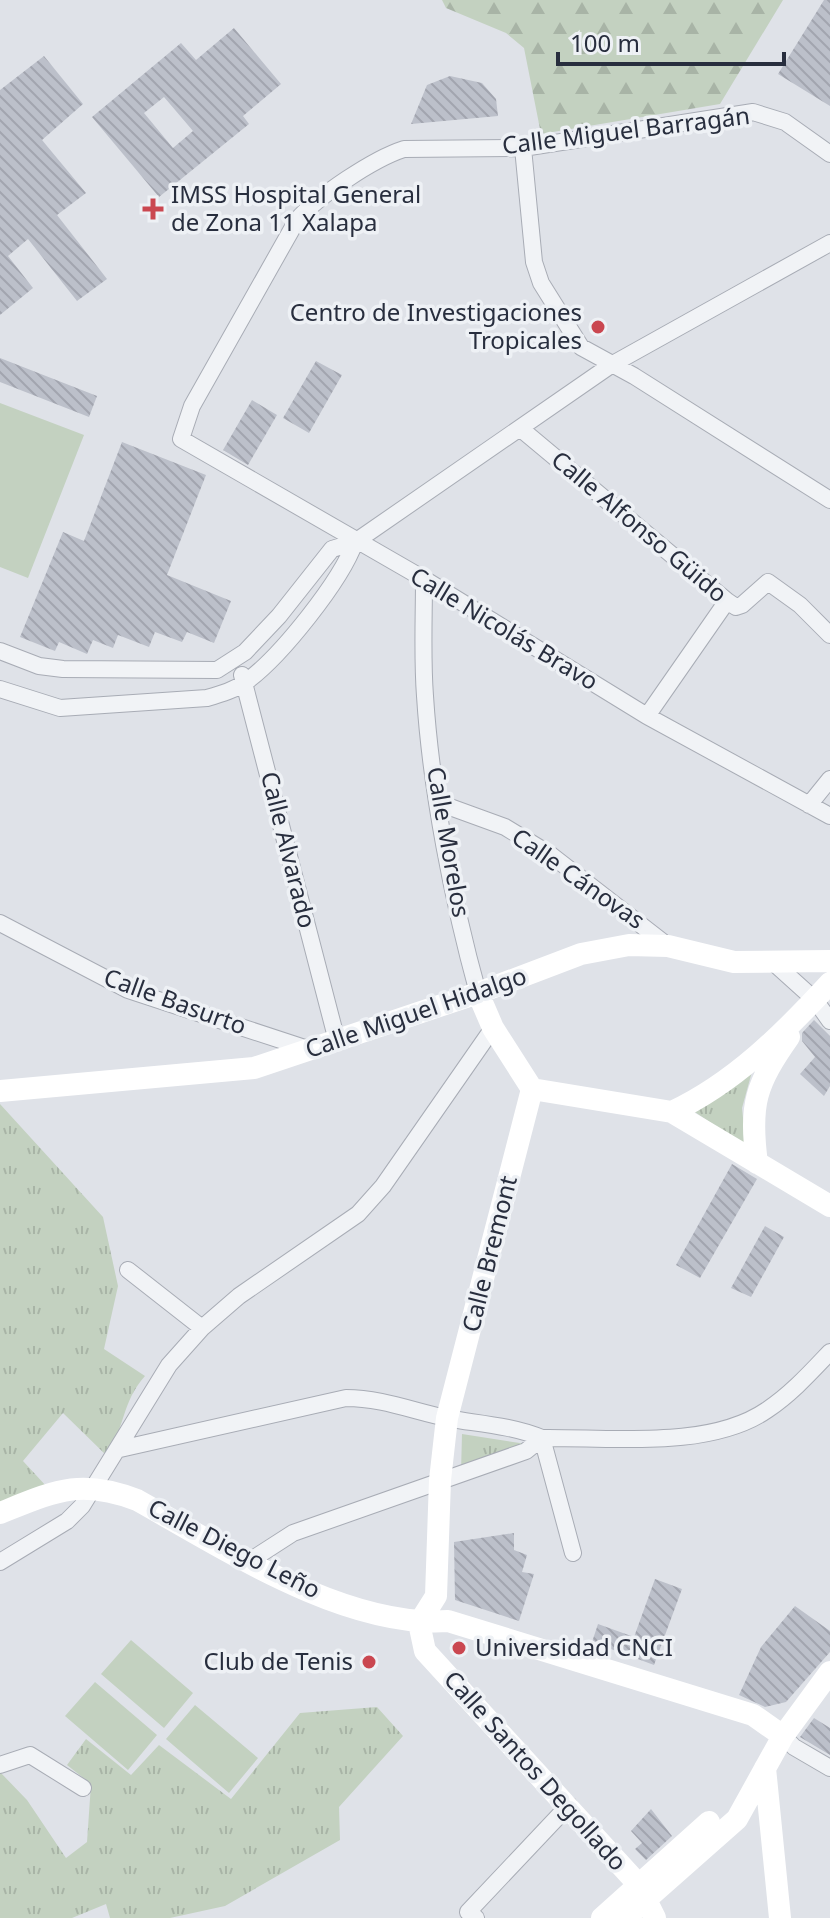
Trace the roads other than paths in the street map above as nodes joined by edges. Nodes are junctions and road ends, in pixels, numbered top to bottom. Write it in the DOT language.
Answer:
graph roads {
  1 [pos="523,148"];
  2 [pos="830,154"];
  3 [pos="830,243"];
  4 [pos="611,365"];
  5 [pos="521,429"];
  6 [pos="181,439"];
  7 [pos="830,500"];
  8 [pos="355,542"];
  9 [pos="424,579"];
  10 [pos="727,601"];
  11 [pos="830,635"];
  12 [pos="0,651"];
  13 [pos="237,659"];
  14 [pos="245,683"];
  15 [pos="0,689"];
  16 [pos="647,716"];
  17 [pos="830,779"];
  18 [pos="439,803"];
  19 [pos="809,805"];
  20 [pos="830,816"];
  21 [pos="0,923"];
  22 [pos="668,946"];
  23 [pos="830,961"];
  24 [pos="774,963"];
  25 [pos="822,991"];
  26 [pos="478,993"];
  27 [pos="830,1021"];
  28 [pos="493,1028"];
  29 [pos="337,1041"];
  30 [pos="311,1050"];
  31 [pos="532,1089"];
  32 [pos="0,1091"];
  33 [pos="672,1112"];
  34 [pos="757,1163"];
  35 [pos="827,1198"];
  36 [pos="128,1270"];
  37 [pos="202,1328"];
  38 [pos="830,1352"];
  39 [pos="447,1418"];
  40 [pos="542,1438"];
  41 [pos="120,1449"];
  42 [pos="440,1480"];
  43 [pos="94,1487"];
  44 [pos="0,1513"];
  45 [pos="573,1553"];
  46 [pos="0,1562"];
  47 [pos="248,1562"];
  48 [pos="419,1623"];
  49 [pos="830,1672"];
  50 [pos="783,1736"];
  51 [pos="0,1765"];
  52 [pos="765,1768"];
  53 [pos="830,1768"];
  54 [pos="83,1788"];
  55 [pos="569,1805"];
  56 [pos="646,1900"];
  57 [pos="476,1918"];
  58 [pos="602,1918"];
  59 [pos="625,1918"];
  60 [pos="780,1918"];
  1 -- 2 [label="street, Calle Miguel Barragán"];
  1 -- 4 [label="street"];
  1 -- 6 [label="street, Calle Miguel Barragán"];
  3 -- 4 [label="street"];
  4 -- 5 [label="street"];
  4 -- 7 [label="street"];
  5 -- 8 [label="street"];
  5 -- 10 [label="street, Calle Alfonso Güido"];
  6 -- 8 [label="street, Calle Nicolás Bravo"];
  8 -- 9 [label="street, Calle Nicolás Bravo"];
  8 -- 13 [label="street"];
  8 -- 14 [label="street"];
  9 -- 16 [label="street, Calle Nicolás Bravo"];
  9 -- 18 [label="street, Calle Morelos"];
  10 -- 11 [label="street, Calle Alfonso Güido"];
  10 -- 16 [label="street"];
  12 -- 13 [label="street"];
  13 -- 14 [label="street, Calle Alvarado"];
  14 -- 15 [label="street"];
  14 -- 29 [label="street, Calle Alvarado"];
  16 -- 19 [label="street, Calle Nicolás Bravo"];
  17 -- 19 [label="street"];
  18 -- 22 [label="street, Calle Cánovas"];
  18 -- 26 [label="street, Calle Morelos"];
  19 -- 20 [label="street, Calle Nicolás Bravo"];
  21 -- 30 [label="street, Calle Basurto"];
  22 -- 24 [label="main road, Calle Miguel Hidalgo"];
  22 -- 26 [label="main road, Calle Miguel Hidalgo"];
  23 -- 24 [label="main road, Calle Miguel Hidalgo"];
  24 -- 25 [label="street"];
  25 -- 27 [label="street"];
  25 -- 33 [label="main road"];
  25 -- 34 [label="main road"];
  26 -- 28 [label="main road, Calle Morelos"];
  26 -- 29 [label="main road, Calle Miguel Hidalgo"];
  28 -- 31 [label="main road, Calle Morelos"];
  28 -- 37 [label="street"];
  29 -- 30 [label="main road, Calle Miguel Hidalgo"];
  30 -- 32 [label="main road, Calle Miguel Hidalgo"];
  31 -- 33 [label="main road"];
  31 -- 39 [label="main road, Calle Bremont"];
  33 -- 34 [label="main road"];
  34 -- 35 [label="main road"];
  36 -- 37 [label="street"];
  37 -- 41 [label="street"];
  38 -- 40 [label="street"];
  39 -- 40 [label="street"];
  39 -- 41 [label="street"];
  39 -- 42 [label="main road, Calle Bremont"];
  40 -- 42 [label="street"];
  40 -- 45 [label="street"];
  41 -- 43 [label="street"];
  42 -- 47 [label="street"];
  42 -- 48 [label="main road, Calle Bremont"];
  43 -- 44 [label="main road"];
  43 -- 46 [label="street"];
  43 -- 47 [label="main road, Calle Diego Leño"];
  47 -- 48 [label="main road, Calle Diego Leño"];
  48 -- 50 [label="main road, Calle Diego Leño"];
  48 -- 55 [label="main road, Calle Santos Degollado"];
  49 -- 50 [label="main road"];
  50 -- 52 [label="main road"];
  50 -- 53 [label="street"];
  51 -- 54 [label="street"];
  52 -- 56 [label="main road"];
  52 -- 60 [label="main road"];
  55 -- 56 [label="main road, Calle Santos Degollado"];
  55 -- 57 [label="street"];
  56 -- 58 [label="main road"];
  56 -- 59 [label="main road"];
}
